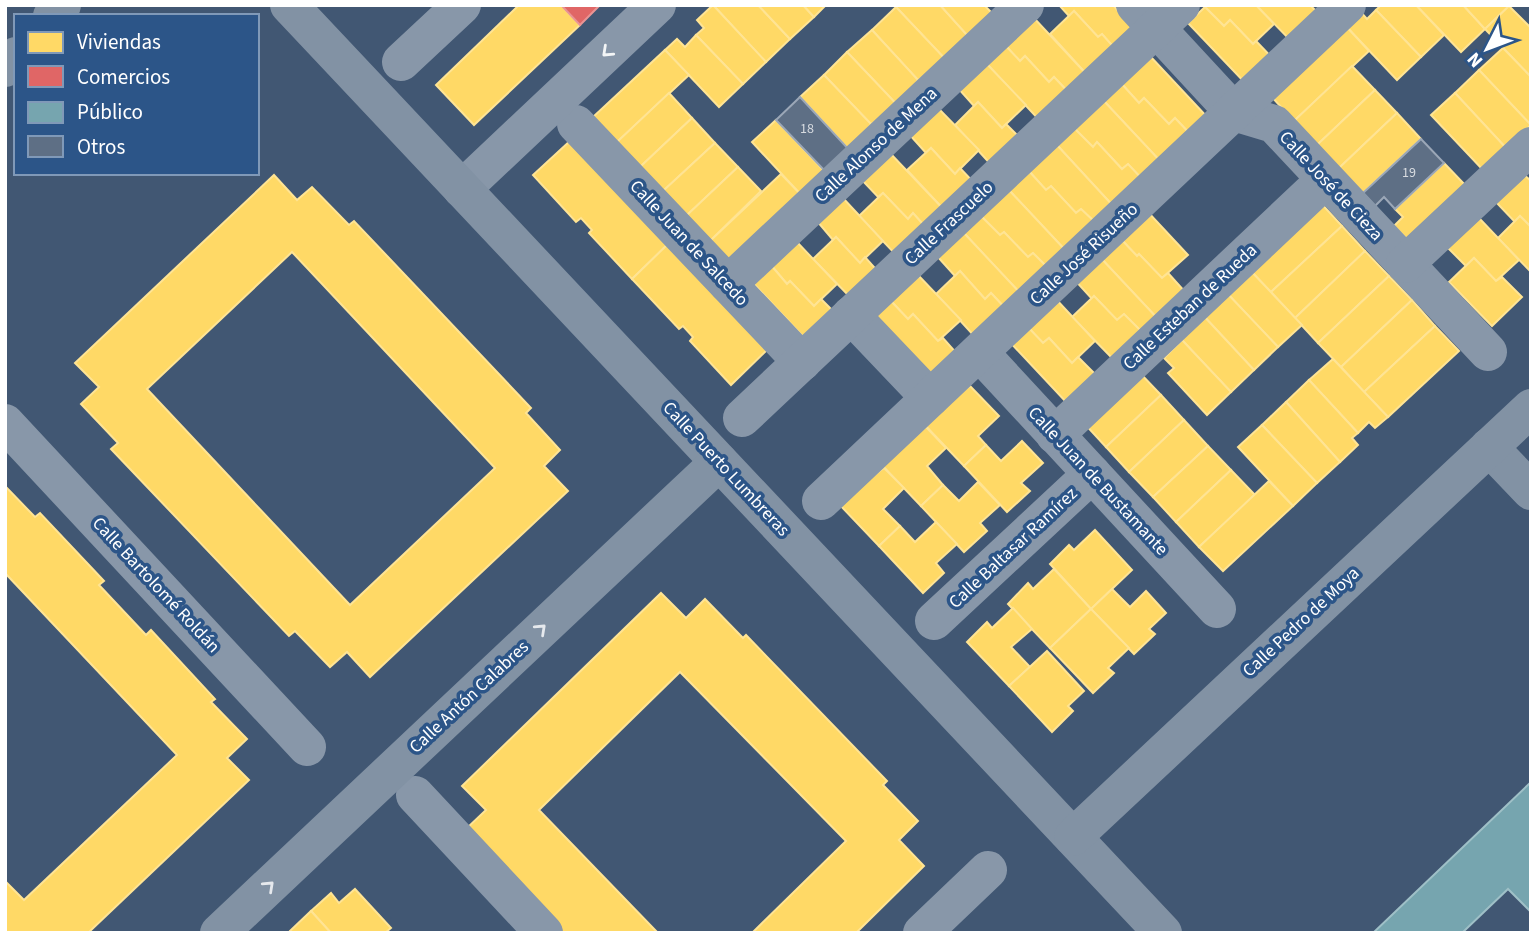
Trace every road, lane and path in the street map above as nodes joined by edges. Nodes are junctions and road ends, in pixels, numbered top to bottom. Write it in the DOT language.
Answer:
graph roads {
  1 [pos="289,5"];
  2 [pos="462,5"];
  3 [pos="657,5"];
  4 [pos="1025,5"];
  5 [pos="1347,5"];
  6 [pos="1158,13"];
  7 [pos="401,62"];
  8 [pos="1234,112"];
  9 [pos="576,124"];
  10 [pos="1531,146"];
  11 [pos="1325,180"];
  12 [pos="462,189"];
  13 [pos="1405,264"];
  14 [pos="728,284"];
  15 [pos="852,315"];
  16 [pos="1488,352"];
  17 [pos="980,353"];
  18 [pos="802,362"];
  19 [pos="930,398"];
  20 [pos="1531,408"];
  21 [pos="741,418"];
  22 [pos="5,423"];
  23 [pos="1055,435"];
  24 [pos="1489,447"];
  25 [pos="719,462"];
  26 [pos="1092,474"];
  27 [pos="1531,491"];
  28 [pos="821,501"];
  29 [pos="1217,609"];
  30 [pos="934,621"];
  31 [pos="307,747"];
  32 [pos="415,795"];
  33 [pos="1073,837"];
  34 [pos="988,870"];
  35 [pos="219,933"];
  36 [pos="544,933"];
  37 [pos="922,933"];
  38 [pos="1163,933"];
  1 -- 12 [label="street, Calle Puerto Lumbreras"];
  2 -- 7 [label="street"];
  3 -- 12 [label="street, one-way"];
  4 -- 14 [label="street, Calle Alonso de Mena"];
  5 -- 8 [label="street, Calle José Risueño"];
  6 -- 8 [label="street"];
  6 -- 15 [label="street, Calle Frascuelo"];
  8 -- 11 [label="street, Calle José de Cieza"];
  8 -- 17 [label="street, Calle José Risueño"];
  9 -- 14 [label="street, Calle Juan de Salcedo"];
  10 -- 13 [label="street"];
  11 -- 13 [label="street, Calle José de Cieza"];
  11 -- 23 [label="street, Calle Esteban de Rueda"];
  12 -- 25 [label="street, Calle Puerto Lumbreras"];
  13 -- 16 [label="street, Calle José de Cieza"];
  14 -- 18 [label="street, Calle Juan de Salcedo"];
  15 -- 18 [label="street, Calle Frascuelo"];
  15 -- 19 [label="street"];
  17 -- 19 [label="street, Calle José Risueño"];
  17 -- 23 [label="street, Calle Juan de Bustamante"];
  18 -- 21 [label="street, Calle Frascuelo"];
  19 -- 28 [label="street, Calle José Risueño"];
  20 -- 24 [label="street, Calle Pedro de Moya"];
  22 -- 31 [label="street, Calle Bartolomé Roldán"];
  23 -- 26 [label="street, Calle Juan de Bustamante"];
  24 -- 27 [label="street"];
  24 -- 33 [label="street, Calle Pedro de Moya"];
  25 -- 33 [label="street, Calle Puerto Lumbreras"];
  35 -- 25 [label="street, Calle Antón Calabres, one-way"];
  26 -- 29 [label="street, Calle Juan de Bustamante"];
  26 -- 30 [label="street, Calle Baltasar Ramírez"];
  32 -- 36 [label="street"];
  33 -- 38 [label="street, Calle Puerto Lumbreras"];
  34 -- 37 [label="street"];
}
